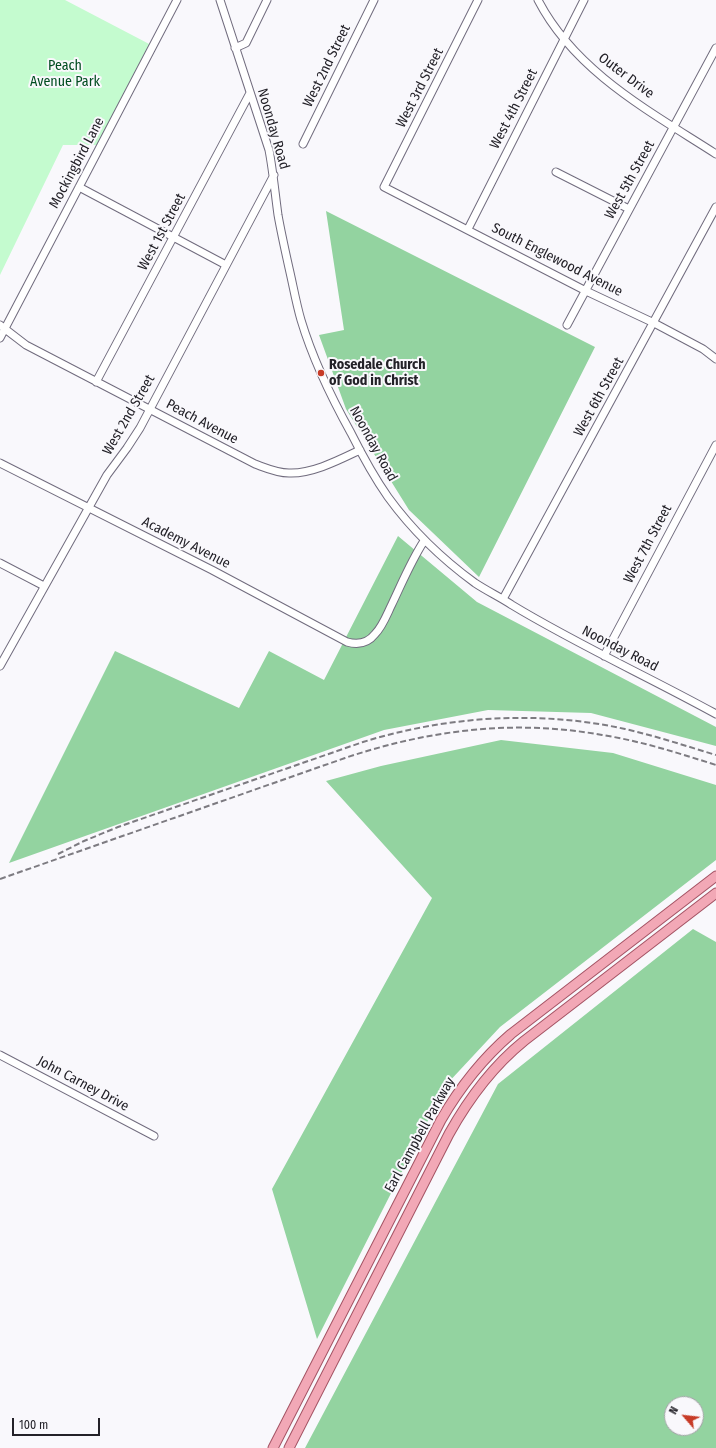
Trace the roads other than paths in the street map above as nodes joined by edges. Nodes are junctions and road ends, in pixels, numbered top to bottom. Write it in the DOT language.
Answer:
graph roads {
  1 [pos="177,0"];
  2 [pos="220,0"];
  3 [pos="267,0"];
  4 [pos="374,0"];
  5 [pos="478,0"];
  6 [pos="538,0"];
  7 [pos="584,0"];
  8 [pos="564,38"];
  9 [pos="235,48"];
  10 [pos="716,48"];
  11 [pos="250,93"];
  12 [pos="674,127"];
  13 [pos="303,144"];
  14 [pos="716,154"];
  15 [pos="556,172"];
  16 [pos="274,175"];
  17 [pos="79,187"];
  18 [pos="384,188"];
  19 [pos="716,207"];
  20 [pos="629,209"];
  21 [pos="468,229"];
  22 [pos="174,237"];
  23 [pos="226,265"];
  24 [pos="586,291"];
  25 [pos="654,323"];
  26 [pos="567,325"];
  27 [pos="2,327"];
  28 [pos="0,338"];
  29 [pos="716,359"];
  30 [pos="96,382"];
  31 [pos="149,409"];
  32 [pos="716,445"];
  33 [pos="360,450"];
  34 [pos="0,463"];
  35 [pos="89,508"];
  36 [pos="424,540"];
  37 [pos="0,563"];
  38 [pos="44,586"];
  39 [pos="503,599"];
  40 [pos="604,656"];
  41 [pos="1,663"];
  42 [pos="716,714"];
  43 [pos="716,876"];
  44 [pos="716,893"];
  45 [pos="0,1055"];
  46 [pos="452,1102"];
  47 [pos="463,1109"];
  48 [pos="154,1136"];
  49 [pos="273,1448"];
  50 [pos="288,1448"];
  1 -- 17 [label="street, Mockingbird Lane"];
  2 -- 9 [label="street, Noonday Road"];
  3 -- 9 [label="street"];
  4 -- 13 [label="street, West 2nd Street"];
  5 -- 18 [label="street, West 3rd Street"];
  6 -- 8 [label="street, Outer Drive"];
  7 -- 8 [label="street, West 4th Street"];
  8 -- 12 [label="street, Outer Drive"];
  8 -- 21 [label="street, West 4th Street"];
  9 -- 11 [label="street, Noonday Road"];
  10 -- 12 [label="street, West 5th Street"];
  11 -- 16 [label="street, Noonday Road"];
  11 -- 22 [label="street, West 1st Street"];
  12 -- 14 [label="street, Outer Drive"];
  12 -- 20 [label="street, West 5th Street"];
  15 -- 20 [label="street"];
  16 -- 23 [label="street, West 2nd Street"];
  16 -- 33 [label="street, Noonday Road"];
  17 -- 22 [label="street"];
  17 -- 27 [label="street, Mockingbird Lane"];
  18 -- 21 [label="street, South Englewood Avenue"];
  19 -- 25 [label="street, West 6th Street"];
  20 -- 24 [label="street, West 5th Street"];
  21 -- 24 [label="street, South Englewood Avenue"];
  22 -- 23 [label="street"];
  22 -- 30 [label="street, West 1st Street"];
  23 -- 31 [label="street, West 2nd Street"];
  24 -- 25 [label="street, South Englewood Avenue"];
  24 -- 26 [label="street, West 5th Street"];
  25 -- 29 [label="street, South Englewood Avenue"];
  25 -- 39 [label="street, West 6th Street"];
  27 -- 28 [label="street, Mockingbird Lane"];
  27 -- 30 [label="street, Peach Avenue"];
  30 -- 31 [label="street, Peach Avenue"];
  31 -- 33 [label="street, Peach Avenue"];
  31 -- 35 [label="street, West 2nd Street"];
  32 -- 40 [label="street, West 7th Street"];
  33 -- 36 [label="street, Noonday Road"];
  34 -- 35 [label="street, Academy Avenue"];
  35 -- 36 [label="street, Academy Avenue"];
  35 -- 38 [label="street, West 2nd Street"];
  36 -- 39 [label="street, Noonday Road"];
  37 -- 38 [label="street"];
  38 -- 41 [label="street, West 2nd Street"];
  39 -- 40 [label="street, Noonday Road"];
  40 -- 42 [label="street, Noonday Road"];
  43 -- 46 [label="main road, Earl Campbell Parkway"];
  44 -- 47 [label="main road, Earl Campbell Parkway"];
  45 -- 48 [label="street, John Carney Drive"];
  46 -- 47 [label="main road"];
  46 -- 49 [label="main road, Earl Campbell Parkway"];
  47 -- 50 [label="main road, Earl Campbell Parkway"];
}
